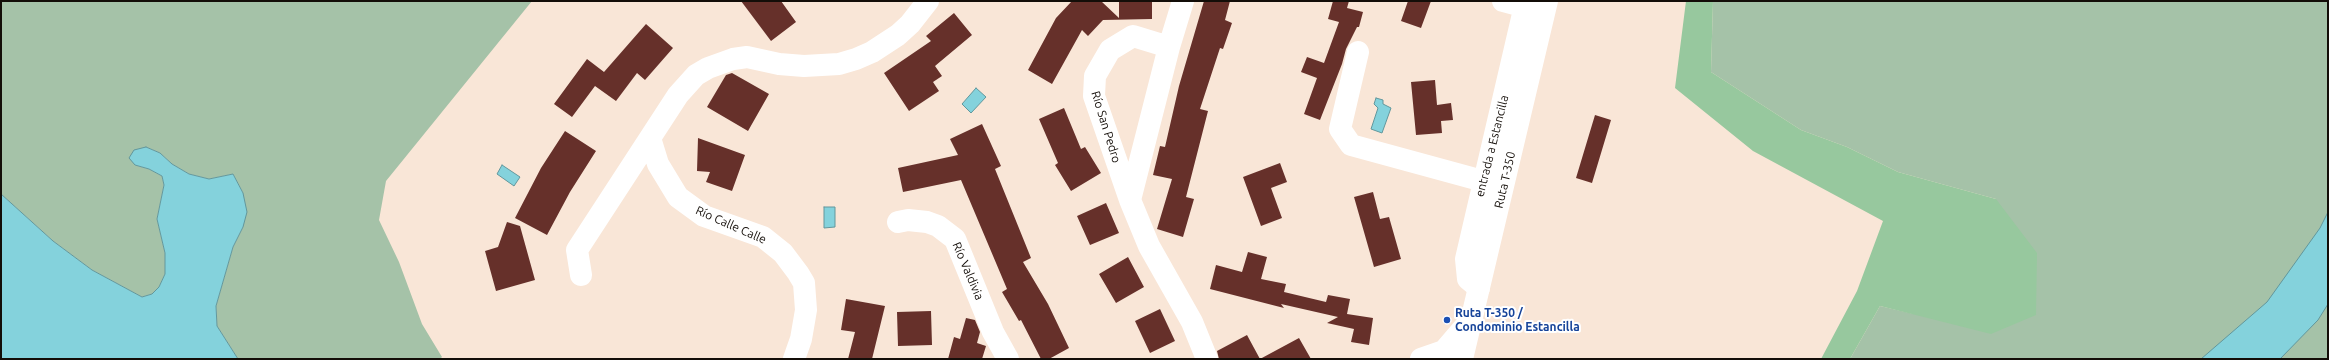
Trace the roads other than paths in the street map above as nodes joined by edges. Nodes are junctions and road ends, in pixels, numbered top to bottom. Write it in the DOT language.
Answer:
graph roads {
  1 [pos="928,1"];
  2 [pos="1183,1"];
  3 [pos="1502,1"];
  4 [pos="1547,1"];
  5 [pos="1526,4"];
  6 [pos="1169,47"];
  7 [pos="1358,52"];
  8 [pos="650,138"];
  9 [pos="1483,181"];
  10 [pos="1130,200"];
  11 [pos="898,222"];
  12 [pos="581,274"];
  13 [pos="1479,288"];
  14 [pos="1473,315"];
  15 [pos="794,359"];
  16 [pos="1008,359"];
  17 [pos="1207,359"];
  18 [pos="1421,359"];
  19 [pos="1462,359"];
  1 -- 8 [label="street"];
  2 -- 6 [label="street, Río San Pedro"];
  3 -- 5 [label="street"];
  4 -- 13 [label="street, Ruta T-350"];
  5 -- 9 [label="street, entrada a Estancilla"];
  6 -- 10 [label="street, Río San Pedro"];
  6 -- 10 [label="street, Río San Pedro"];
  7 -- 9 [label="street"];
  8 -- 12 [label="street"];
  8 -- 15 [label="street, Río Calle Calle"];
  9 -- 13 [label="street, entrada a Estancilla"];
  10 -- 17 [label="street, Río San Pedro"];
  11 -- 16 [label="street, Río Valdivia"];
  13 -- 14 [label="street, Ruta T-350"];
  14 -- 18 [label="street"];
  14 -- 19 [label="street, Ruta T-350"];
}
